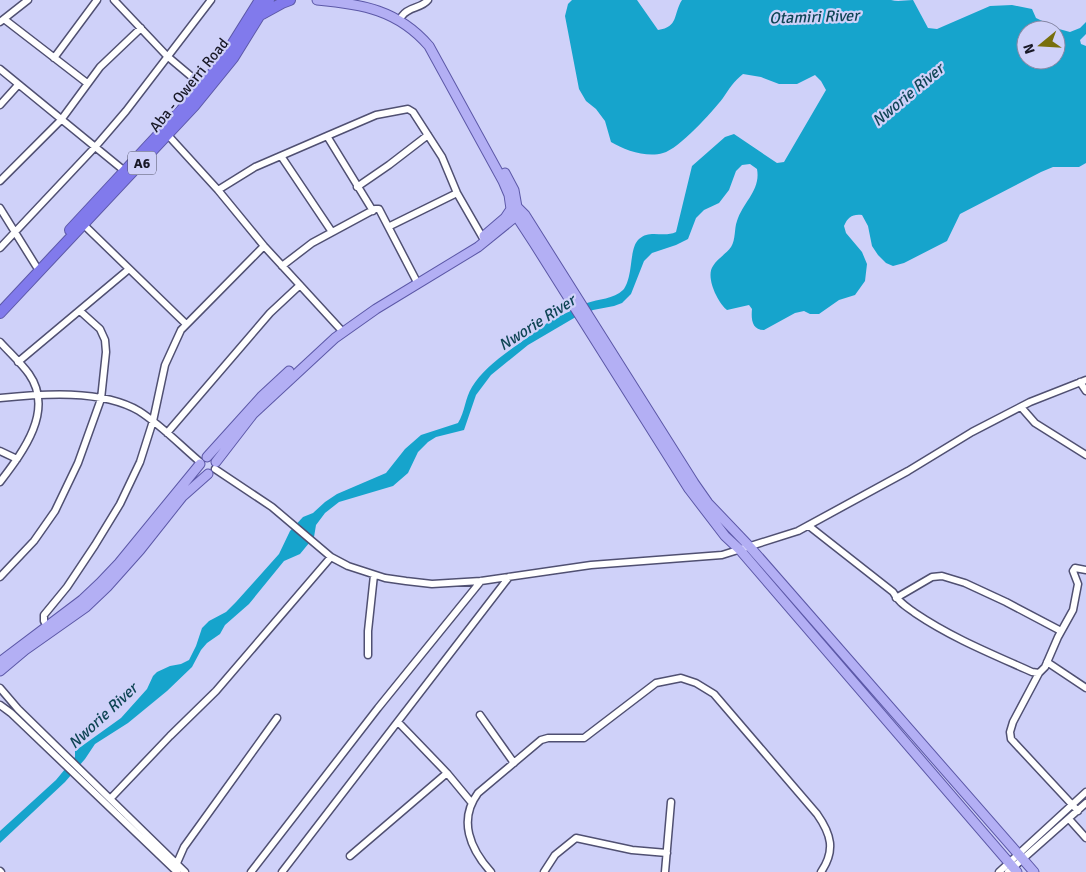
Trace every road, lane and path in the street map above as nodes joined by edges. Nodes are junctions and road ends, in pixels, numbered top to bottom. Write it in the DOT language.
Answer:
graph roads {
  1 [pos="28,0"];
  2 [pos="97,0"];
  3 [pos="114,0"];
  4 [pos="211,0"];
  5 [pos="251,0"];
  6 [pos="260,0"];
  7 [pos="269,0"];
  8 [pos="290,0"];
  9 [pos="317,0"];
  10 [pos="361,0"];
  11 [pos="428,0"];
  12 [pos="257,14"];
  13 [pos="402,16"];
  14 [pos="2,20"];
  15 [pos="141,28"];
  16 [pos="167,56"];
  17 [pos="54,58"];
  18 [pos="0,69"];
  19 [pos="87,83"];
  20 [pos="18,85"];
  21 [pos="205,88"];
  22 [pos="0,105"];
  23 [pos="61,120"];
  24 [pos="165,132"];
  25 [pos="428,135"];
  26 [pos="327,136"];
  27 [pos="94,148"];
  28 [pos="281,156"];
  29 [pos="127,174"];
  30 [pos="0,181"];
  31 [pos="357,187"];
  32 [pos="218,190"];
  33 [pos="457,193"];
  34 [pos="0,208"];
  35 [pos="372,211"];
  36 [pos="514,211"];
  37 [pos="84,225"];
  38 [pos="390,226"];
  39 [pos="332,232"];
  40 [pos="15,234"];
  41 [pos="483,240"];
  42 [pos="264,246"];
  43 [pos="0,248"];
  44 [pos="36,266"];
  45 [pos="282,266"];
  46 [pos="129,269"];
  47 [pos="416,282"];
  48 [pos="300,285"];
  49 [pos="0,303"];
  50 [pos="80,311"];
  51 [pos="0,313"];
  52 [pos="186,324"];
  53 [pos="590,326"];
  54 [pos="341,330"];
  55 [pos="0,342"];
  56 [pos="18,362"];
  57 [pos="1083,381"];
  58 [pos="1086,391"];
  59 [pos="38,395"];
  60 [pos="0,398"];
  61 [pos="101,398"];
  62 [pos="1021,407"];
  63 [pos="153,421"];
  64 [pos="167,433"];
  65 [pos="0,451"];
  66 [pos="1086,456"];
  67 [pos="17,459"];
  68 [pos="202,461"];
  69 [pos="213,468"];
  70 [pos="0,482"];
  71 [pos="809,526"];
  72 [pos="750,546"];
  73 [pos="740,550"];
  74 [pos="331,557"];
  75 [pos="1086,570"];
  76 [pos="374,575"];
  77 [pos="0,577"];
  78 [pos="509,578"];
  79 [pos="482,581"];
  80 [pos="896,598"];
  81 [pos="49,628"];
  82 [pos="1061,631"];
  83 [pos="368,655"];
  84 [pos="0,662"];
  85 [pos="1047,662"];
  86 [pos="0,671"];
  87 [pos="1039,673"];
  88 [pos="0,688"];
  89 [pos="1086,688"];
  90 [pos="0,705"];
  91 [pos="480,715"];
  92 [pos="277,718"];
  93 [pos="398,722"];
  94 [pos="514,763"];
  95 [pos="77,772"];
  96 [pos="447,773"];
  97 [pos="1086,792"];
  98 [pos="110,798"];
  99 [pos="471,802"];
  100 [pos="671,802"];
  101 [pos="1086,803"];
  102 [pos="1072,804"];
  103 [pos="1078,811"];
  104 [pos="1069,819"];
  105 [pos="1086,838"];
  106 [pos="667,853"];
  107 [pos="350,856"];
  108 [pos="1021,857"];
  109 [pos="177,863"];
  110 [pos="486,866"];
  111 [pos="1012,869"];
  112 [pos="177,872"];
  113 [pos="185,872"];
  114 [pos="251,872"];
  115 [pos="282,872"];
  116 [pos="479,872"];
  117 [pos="491,872"];
  118 [pos="544,872"];
  119 [pos="665,872"];
  120 [pos="821,872"];
  121 [pos="999,872"];
  122 [pos="1034,872"];
  1 -- 14 [label="street"];
  2 -- 17 [label="street"];
  3 -- 15 [label="street"];
  4 -- 16 [label="street"];
  5 -- 12 [label="highway"];
  6 -- 12 [label="highway, Aba - Owerri Road / A6"];
  7 -- 12 [label="highway, Aba - Owerri Road / A6"];
  8 -- 12 [label="highway"];
  9 -- 36 [label="main road"];
  10 -- 13 [label="main road"];
  11 -- 13 [label="street"];
  12 -- 21 [label="highway, Aba - Owerri Road / A6"];
  13 -- 36 [label="main road"];
  14 -- 17 [label="street"];
  15 -- 16 [label="street"];
  15 -- 19 [label="street"];
  16 -- 21 [label="street"];
  16 -- 27 [label="street"];
  17 -- 19 [label="street"];
  18 -- 20 [label="street"];
  19 -- 23 [label="street"];
  20 -- 22 [label="street"];
  20 -- 23 [label="street"];
  21 -- 24 [label="highway, Aba - Owerri Road / A6"];
  23 -- 27 [label="street"];
  23 -- 30 [label="street"];
  24 -- 29 [label="highway, Aba - Owerri Road / A6"];
  24 -- 32 [label="street"];
  25 -- 26 [label="street"];
  25 -- 31 [label="street"];
  25 -- 33 [label="street"];
  26 -- 28 [label="street"];
  26 -- 31 [label="street"];
  27 -- 29 [label="street"];
  27 -- 40 [label="street"];
  28 -- 32 [label="street"];
  28 -- 39 [label="street"];
  29 -- 37 [label="highway, Aba - Owerri Road / A6"];
  29 -- 44 [label="highway, Aba - Owerri Road / A6"];
  31 -- 35 [label="street"];
  32 -- 42 [label="street"];
  33 -- 38 [label="street"];
  33 -- 41 [label="street"];
  34 -- 40 [label="street"];
  35 -- 38 [label="street"];
  35 -- 39 [label="street"];
  36 -- 41 [label="main road"];
  36 -- 53 [label="main road"];
  37 -- 46 [label="street"];
  37 -- 51 [label="highway, Aba - Owerri Road / A6"];
  38 -- 47 [label="street"];
  39 -- 45 [label="street"];
  40 -- 43 [label="street"];
  40 -- 44 [label="street"];
  41 -- 47 [label="main road"];
  42 -- 45 [label="street"];
  42 -- 52 [label="street"];
  44 -- 49 [label="highway, Aba - Owerri Road / A6"];
  45 -- 48 [label="street"];
  46 -- 50 [label="street"];
  46 -- 52 [label="street"];
  47 -- 54 [label="main road"];
  48 -- 54 [label="street"];
  48 -- 64 [label="street"];
  50 -- 56 [label="street"];
  50 -- 61 [label="street"];
  52 -- 63 [label="street"];
  53 -- 72 [label="main road"];
  53 -- 73 [label="main road"];
  54 -- 68 [label="main road"];
  54 -- 69 [label="main road"];
  55 -- 56 [label="street"];
  56 -- 59 [label="street"];
  57 -- 58 [label="street"];
  57 -- 62 [label="street"];
  59 -- 60 [label="street"];
  59 -- 61 [label="street"];
  59 -- 67 [label="street"];
  61 -- 63 [label="street"];
  61 -- 77 [label="street"];
  62 -- 66 [label="street"];
  62 -- 71 [label="street"];
  63 -- 64 [label="street"];
  63 -- 81 [label="street"];
  64 -- 68 [label="street"];
  65 -- 67 [label="street"];
  67 -- 70 [label="street"];
  68 -- 69 [label="main road"];
  68 -- 69 [label="main road"];
  68 -- 81 [label="main road"];
  69 -- 74 [label="street"];
  69 -- 81 [label="main road"];
  71 -- 72 [label="street"];
  71 -- 80 [label="street"];
  72 -- 73 [label="street"];
  72 -- 108 [label="main road"];
  73 -- 78 [label="street"];
  73 -- 111 [label="main road"];
  74 -- 76 [label="street"];
  74 -- 98 [label="street"];
  75 -- 82 [label="street"];
  76 -- 79 [label="street"];
  76 -- 83 [label="street"];
  78 -- 79 [label="street"];
  78 -- 93 [label="street"];
  79 -- 114 [label="street"];
  80 -- 82 [label="street"];
  80 -- 87 [label="street"];
  81 -- 84 [label="main road"];
  81 -- 86 [label="main road"];
  82 -- 85 [label="street"];
  85 -- 87 [label="street"];
  85 -- 89 [label="street"];
  87 -- 102 [label="street"];
  88 -- 95 [label="street"];
  90 -- 95 [label="street"];
  91 -- 94 [label="street"];
  92 -- 109 [label="street"];
  93 -- 96 [label="street"];
  93 -- 115 [label="street"];
  94 -- 99 [label="street"];
  94 -- 120 [label="street"];
  95 -- 98 [label="street"];
  95 -- 112 [label="street"];
  96 -- 99 [label="street"];
  96 -- 107 [label="street"];
  97 -- 102 [label="street"];
  98 -- 109 [label="street"];
  99 -- 110 [label="street"];
  100 -- 106 [label="street"];
  101 -- 103 [label="street"];
  102 -- 103 [label="street"];
  102 -- 108 [label="street"];
  103 -- 104 [label="street"];
  104 -- 105 [label="street"];
  104 -- 108 [label="street"];
  106 -- 118 [label="street"];
  106 -- 119 [label="street"];
  108 -- 111 [label="street"];
  108 -- 122 [label="main road"];
  109 -- 113 [label="street"];
  110 -- 116 [label="street"];
  110 -- 117 [label="street"];
  111 -- 121 [label="street"];
}
